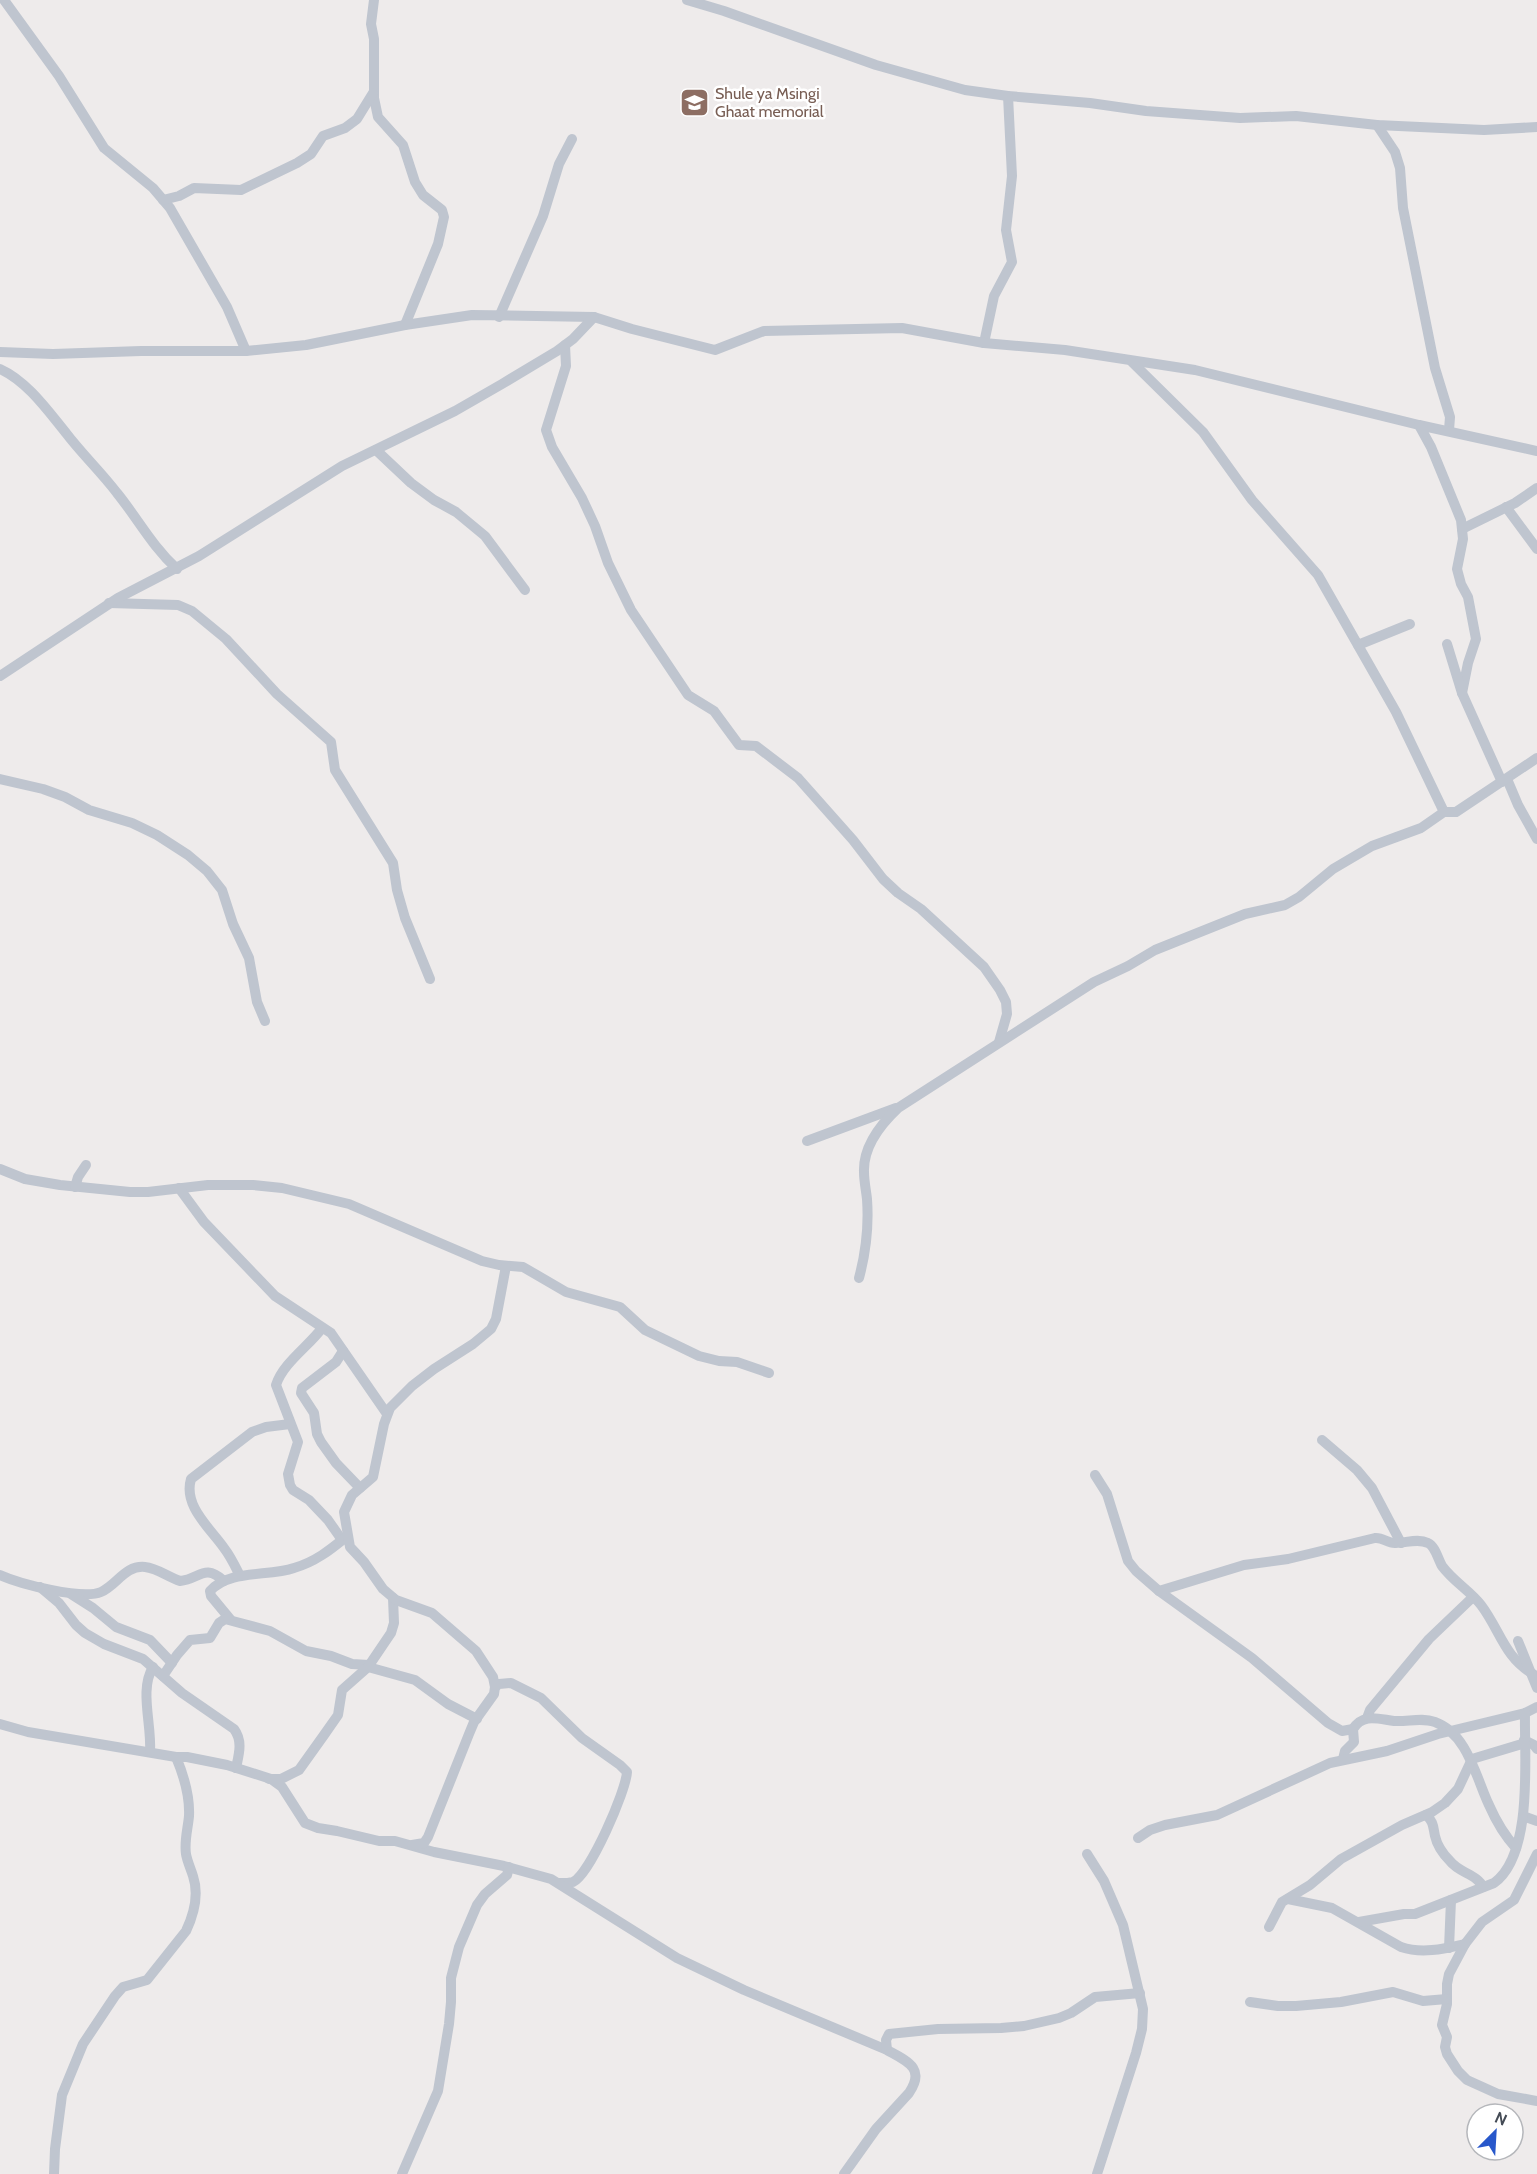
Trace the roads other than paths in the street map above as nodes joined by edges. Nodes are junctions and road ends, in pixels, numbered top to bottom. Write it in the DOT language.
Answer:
graph roads {
  1 [pos="374,0"];
  2 [pos="687,0"];
  3 [pos="3,4"];
  4 [pos="374,93"];
  5 [pos="1008,96"];
  6 [pos="1377,125"];
  7 [pos="1537,128"];
  8 [pos="572,139"];
  9 [pos="163,200"];
  10 [pos="499,317"];
  11 [pos="594,318"];
  12 [pos="405,325"];
  13 [pos="984,343"];
  14 [pos="565,345"];
  15 [pos="246,351"];
  16 [pos="0,352"];
  17 [pos="1132,362"];
  18 [pos="0,369"];
  19 [pos="1419,424"];
  20 [pos="1449,430"];
  21 [pos="376,450"];
  22 [pos="1537,451"];
  23 [pos="1537,488"];
  24 [pos="1506,507"];
  25 [pos="1462,529"];
  26 [pos="1537,549"];
  27 [pos="177,569"];
  28 [pos="525,590"];
  29 [pos="109,603"];
  30 [pos="1410,624"];
  31 [pos="1447,644"];
  32 [pos="1358,645"];
  33 [pos="0,676"];
  34 [pos="1462,693"];
  35 [pos="1537,758"];
  36 [pos="0,779"];
  37 [pos="1504,780"];
  38 [pos="1444,812"];
  39 [pos="1537,839"];
  40 [pos="430,979"];
  41 [pos="265,1021"];
  42 [pos="999,1042"];
  43 [pos="898,1108"];
  44 [pos="807,1141"];
  45 [pos="86,1165"];
  46 [pos="0,1169"];
  47 [pos="75,1187"];
  48 [pos="179,1188"];
  49 [pos="506,1266"];
  50 [pos="859,1278"];
  51 [pos="322,1328"];
  52 [pos="343,1351"];
  53 [pos="770,1373"];
  54 [pos="387,1414"];
  55 [pos="290,1424"];
  56 [pos="1322,1440"];
  57 [pos="1095,1475"];
  58 [pos="360,1488"];
  59 [pos="344,1539"];
  60 [pos="1401,1543"];
  61 [pos="0,1575"];
  62 [pos="240,1576"];
  63 [pos="224,1581"];
  64 [pos="40,1587"];
  65 [pos="66,1591"];
  66 [pos="1159,1592"];
  67 [pos="1473,1597"];
  68 [pos="393,1598"];
  69 [pos="230,1619"];
  70 [pos="1518,1641"];
  71 [pos="172,1663"];
  72 [pos="368,1666"];
  73 [pos="153,1667"];
  74 [pos="1533,1674"];
  75 [pos="163,1676"];
  76 [pos="495,1687"];
  77 [pos="1537,1688"];
  78 [pos="1537,1707"];
  79 [pos="1525,1713"];
  80 [pos="1367,1718"];
  81 [pos="477,1719"];
  82 [pos="0,1724"];
  83 [pos="1353,1729"];
  84 [pos="1449,1731"];
  85 [pos="1525,1742"];
  86 [pos="1537,1749"];
  87 [pos="150,1752"];
  88 [pos="176,1757"];
  89 [pos="1343,1759"];
  90 [pos="1472,1759"];
  91 [pos="236,1768"];
  92 [pos="268,1779"];
  93 [pos="1426,1815"];
  94 [pos="1523,1816"];
  95 [pos="1537,1821"];
  96 [pos="1138,1838"];
  97 [pos="412,1845"];
  98 [pos="1516,1848"];
  99 [pos="1087,1854"];
  100 [pos="1537,1854"];
  101 [pos="509,1867"];
  102 [pos="558,1883"];
  103 [pos="1483,1887"];
  104 [pos="1288,1899"];
  105 [pos="1451,1900"];
  106 [pos="1359,1922"];
  107 [pos="1269,1927"];
  108 [pos="1465,1944"];
  109 [pos="1449,1947"];
  110 [pos="1140,1993"];
  111 [pos="1447,1999"];
  112 [pos="1250,2002"];
  113 [pos="887,2050"];
  114 [pos="1537,2101"];
  115 [pos="54,2174"];
  116 [pos="402,2174"];
  117 [pos="844,2174"];
  118 [pos="1097,2174"];
  1 -- 4 [label="street"];
  2 -- 5 [label="street"];
  3 -- 9 [label="street"];
  4 -- 9 [label="street"];
  4 -- 12 [label="street"];
  5 -- 6 [label="street"];
  5 -- 13 [label="street"];
  6 -- 7 [label="street"];
  6 -- 20 [label="street"];
  8 -- 10 [label="street"];
  9 -- 15 [label="street"];
  10 -- 11 [label="street"];
  10 -- 12 [label="street"];
  11 -- 13 [label="street"];
  11 -- 14 [label="street"];
  12 -- 15 [label="street"];
  13 -- 17 [label="street"];
  14 -- 21 [label="street"];
  14 -- 42 [label="street"];
  15 -- 16 [label="street"];
  17 -- 19 [label="street"];
  17 -- 32 [label="street"];
  18 -- 27 [label="street"];
  19 -- 20 [label="street"];
  19 -- 25 [label="street"];
  20 -- 22 [label="street"];
  21 -- 27 [label="street"];
  21 -- 28 [label="street"];
  23 -- 24 [label="street"];
  24 -- 25 [label="street"];
  24 -- 26 [label="street"];
  25 -- 34 [label="street"];
  27 -- 29 [label="street"];
  29 -- 33 [label="street"];
  29 -- 40 [label="street"];
  30 -- 32 [label="street"];
  31 -- 34 [label="street"];
  32 -- 38 [label="street"];
  34 -- 37 [label="street"];
  35 -- 37 [label="street"];
  36 -- 41 [label="street"];
  37 -- 38 [label="street"];
  37 -- 39 [label="street"];
  38 -- 42 [label="street"];
  42 -- 43 [label="street"];
  43 -- 44 [label="street"];
  43 -- 50 [label="street"];
  45 -- 47 [label="street"];
  46 -- 47 [label="street"];
  47 -- 48 [label="street"];
  48 -- 49 [label="street"];
  48 -- 51 [label="street"];
  49 -- 53 [label="street"];
  49 -- 54 [label="street"];
  51 -- 52 [label="street"];
  51 -- 55 [label="street"];
  52 -- 54 [label="street"];
  52 -- 58 [label="street"];
  54 -- 58 [label="street"];
  55 -- 59 [label="street"];
  55 -- 62 [label="street"];
  56 -- 60 [label="street"];
  57 -- 66 [label="street"];
  58 -- 59 [label="street"];
  59 -- 62 [label="street"];
  59 -- 68 [label="street"];
  60 -- 66 [label="street"];
  60 -- 67 [label="street"];
  61 -- 64 [label="street"];
  62 -- 63 [label="street"];
  63 -- 65 [label="street"];
  63 -- 69 [label="street"];
  64 -- 65 [label="street"];
  64 -- 73 [label="street"];
  65 -- 71 [label="street"];
  66 -- 83 [label="street"];
  67 -- 74 [label="street"];
  67 -- 80 [label="street"];
  68 -- 72 [label="street"];
  68 -- 76 [label="street"];
  69 -- 71 [label="street"];
  69 -- 72 [label="street"];
  70 -- 74 [label="street"];
  71 -- 75 [label="street"];
  72 -- 81 [label="street"];
  72 -- 92 [label="street"];
  73 -- 75 [label="street"];
  73 -- 87 [label="street"];
  74 -- 77 [label="street"];
  75 -- 91 [label="street"];
  76 -- 81 [label="street"];
  76 -- 102 [label="street"];
  78 -- 79 [label="street"];
  79 -- 84 [label="street"];
  79 -- 85 [label="street"];
  80 -- 83 [label="street"];
  80 -- 84 [label="street"];
  81 -- 97 [label="street"];
  82 -- 87 [label="street"];
  83 -- 89 [label="street"];
  84 -- 89 [label="street"];
  84 -- 90 [label="street"];
  85 -- 86 [label="street"];
  85 -- 90 [label="street"];
  85 -- 94 [label="street"];
  87 -- 88 [label="street"];
  88 -- 91 [label="street"];
  88 -- 115 [label="street"];
  89 -- 96 [label="street"];
  90 -- 93 [label="street"];
  90 -- 98 [label="street"];
  91 -- 92 [label="street"];
  92 -- 97 [label="street"];
  93 -- 103 [label="street"];
  93 -- 104 [label="street"];
  94 -- 95 [label="street"];
  94 -- 98 [label="street"];
  97 -- 101 [label="street"];
  98 -- 103 [label="street"];
  99 -- 110 [label="street"];
  100 -- 108 [label="street"];
  101 -- 102 [label="street"];
  101 -- 116 [label="street"];
  102 -- 113 [label="street"];
  103 -- 105 [label="street"];
  104 -- 106 [label="street"];
  104 -- 107 [label="street"];
  105 -- 106 [label="street"];
  105 -- 109 [label="street"];
  106 -- 109 [label="street"];
  108 -- 109 [label="street"];
  108 -- 111 [label="street"];
  110 -- 113 [label="street"];
  110 -- 118 [label="street"];
  111 -- 112 [label="street"];
  111 -- 114 [label="street"];
  113 -- 117 [label="street"];
}
